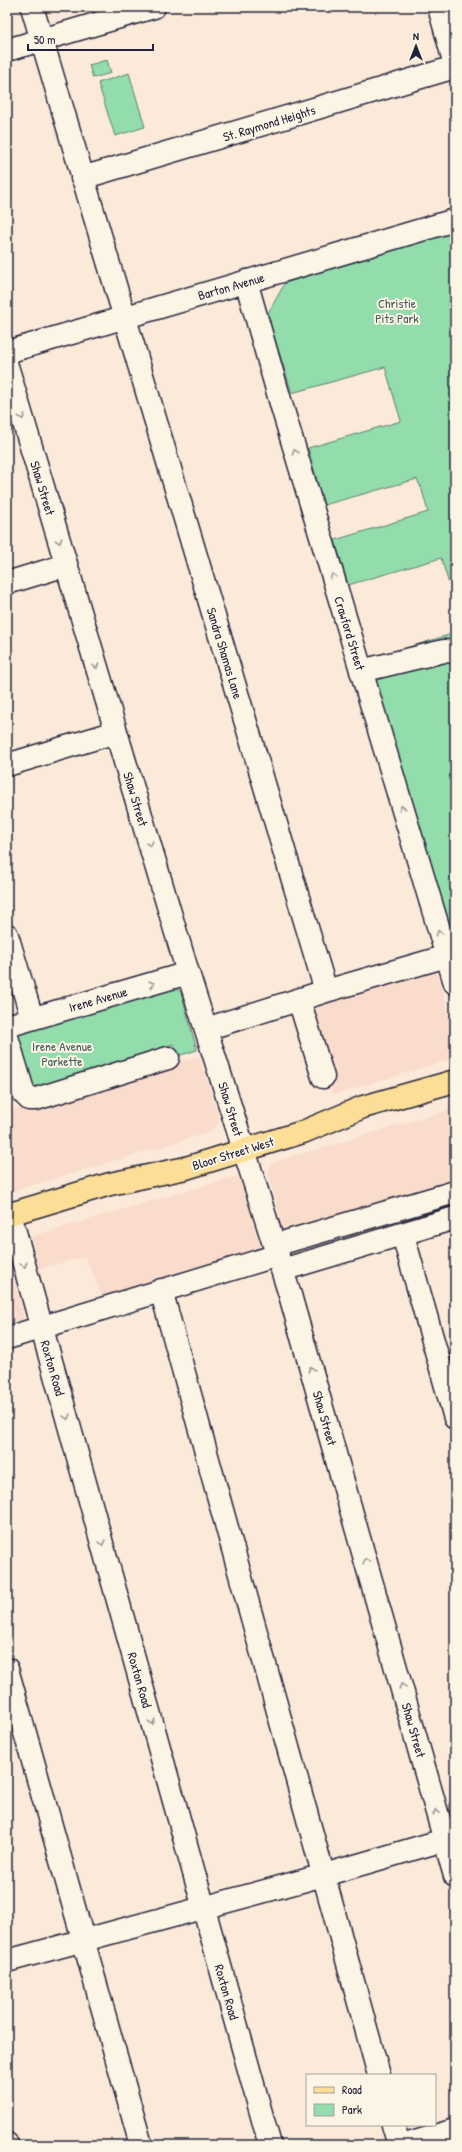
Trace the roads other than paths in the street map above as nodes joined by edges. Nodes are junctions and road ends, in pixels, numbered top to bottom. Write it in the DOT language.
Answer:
graph roads {
  1 [pos="32,7"];
  2 [pos="154,7"];
  3 [pos="438,7"];
  4 [pos="41,40"];
  5 [pos="7,50"];
  6 [pos="454,57"];
  7 [pos="82,178"];
  8 [pos="455,220"];
  9 [pos="246,281"];
  10 [pos="125,316"];
  11 [pos="7,352"];
  12 [pos="7,366"];
  13 [pos="66,565"];
  14 [pos="7,583"];
  15 [pos="455,652"];
  16 [pos="361,671"];
  17 [pos="116,732"];
  18 [pos="7,765"];
  19 [pos="7,935"];
  20 [pos="447,956"];
  21 [pos="188,973"];
  22 [pos="455,983"];
  23 [pos="326,991"];
  24 [pos="299,1000"];
  25 [pos="32,1018"];
  26 [pos="7,1026"];
  27 [pos="206,1029"];
  28 [pos="7,1037"];
  29 [pos="168,1058"];
  30 [pos="322,1077"];
  31 [pos="455,1081"];
  32 [pos="244,1150"];
  33 [pos="455,1192"];
  34 [pos="8,1215"];
  35 [pos="455,1218"];
  36 [pos="402,1235"];
  37 [pos="278,1257"];
  38 [pos="161,1290"];
  39 [pos="42,1329"];
  40 [pos="7,1338"];
  41 [pos="455,1418"];
  42 [pos="7,1670"];
  43 [pos="444,1840"];
  44 [pos="324,1875"];
  45 [pos="455,1876"];
  46 [pos="204,1908"];
  47 [pos="82,1940"];
  48 [pos="7,1961"];
  49 [pos="379,2074"];
  50 [pos="393,2126"];
  51 [pos="455,2130"];
  52 [pos="141,2145"];
  53 [pos="270,2145"];
  54 [pos="399,2145"];
  55 [pos="405,2145"];
  1 -- 4 [label="street, Sandra Shamas Lane"];
  2 -- 4 [label="street"];
  3 -- 6 [label="street"];
  4 -- 5 [label="street"];
  4 -- 7 [label="street, Sandra Shamas Lane"];
  6 -- 7 [label="street, St. Raymond Heights"];
  7 -- 10 [label="street, Sandra Shamas Lane"];
  8 -- 9 [label="street, Barton Avenue"];
  9 -- 10 [label="street, Barton Avenue"];
  16 -- 9 [label="street, Crawford Street, one-way"];
  10 -- 11 [label="street, Barton Avenue"];
  10 -- 23 [label="street, Sandra Shamas Lane"];
  12 -- 13 [label="street, Shaw Street, one-way"];
  13 -- 14 [label="street"];
  13 -- 17 [label="street, Shaw Street, one-way"];
  15 -- 16 [label="street"];
  20 -- 16 [label="street, Crawford Street, one-way"];
  17 -- 18 [label="street"];
  17 -- 21 [label="street, Shaw Street, one-way"];
  19 -- 25 [label="street"];
  20 -- 22 [label="street, Crawford Street"];
  20 -- 23 [label="street"];
  25 -- 21 [label="street, Irene Avenue, one-way"];
  21 -- 27 [label="street, Shaw Street"];
  23 -- 24 [label="street"];
  24 -- 27 [label="street"];
  24 -- 30 [label="street"];
  25 -- 26 [label="street, Irene Avenue"];
  27 -- 32 [label="street, Shaw Street"];
  28 -- 29 [label="street"];
  31 -- 32 [label="main road, Bloor Street West"];
  32 -- 34 [label="main road, Bloor Street West"];
  32 -- 37 [label="street, Shaw Street"];
  33 -- 37 [label="street"];
  34 -- 39 [label="street, Roxton Road, one-way"];
  35 -- 36 [label="street"];
  36 -- 37 [label="street"];
  36 -- 41 [label="street"];
  37 -- 38 [label="street"];
  43 -- 37 [label="street, Shaw Street, one-way"];
  38 -- 39 [label="street"];
  38 -- 44 [label="street"];
  39 -- 40 [label="street"];
  39 -- 46 [label="street, Roxton Road, one-way"];
  42 -- 47 [label="street"];
  43 -- 44 [label="street"];
  43 -- 45 [label="street, Shaw Street"];
  44 -- 46 [label="street"];
  44 -- 49 [label="street"];
  46 -- 47 [label="street"];
  46 -- 53 [label="street, Roxton Road"];
  47 -- 48 [label="street"];
  47 -- 52 [label="street"];
  50 -- 54 [label="street"];
  51 -- 55 [label="street"];
}
